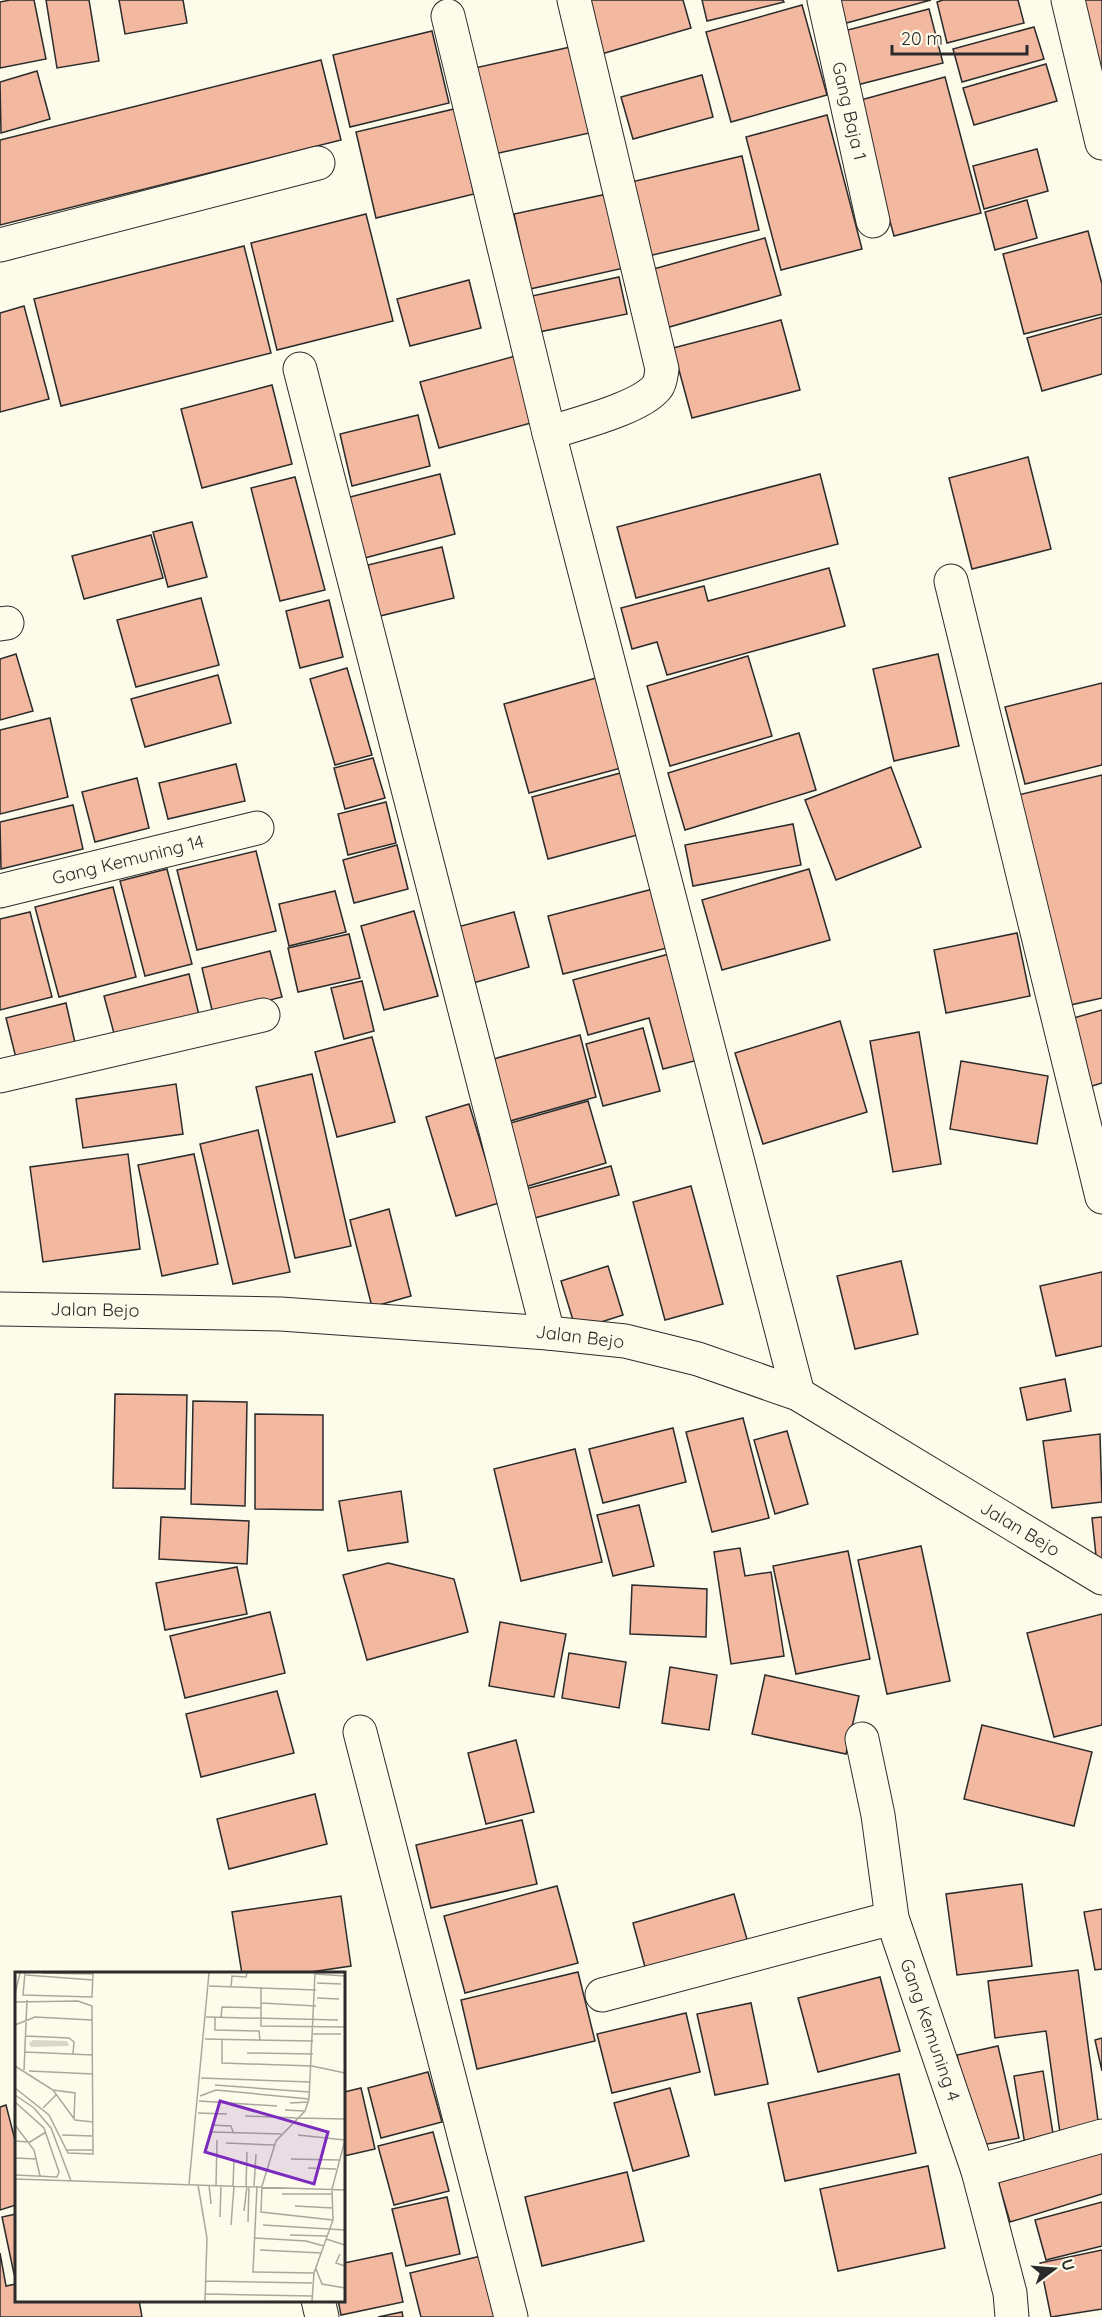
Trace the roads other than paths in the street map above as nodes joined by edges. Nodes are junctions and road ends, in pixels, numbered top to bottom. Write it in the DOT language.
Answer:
graph roads {
  1 [pos="574,0"];
  2 [pos="824,0"];
  3 [pos="1068,0"];
  4 [pos="448,16"];
  5 [pos="1102,143"];
  6 [pos="318,163"];
  7 [pos="873,221"];
  8 [pos="0,245"];
  9 [pos="300,369"];
  10 [pos="549,433"];
  11 [pos="951,581"];
  12 [pos="257,828"];
  13 [pos="0,891"];
  14 [pos="263,1015"];
  15 [pos="0,1076"];
  16 [pos="1102,1197"];
  17 [pos="0,1309"];
  18 [pos="548,1333"];
  19 [pos="798,1394"];
  20 [pos="1102,1578"];
  21 [pos="360,1732"];
  22 [pos="862,1739"];
  23 [pos="892,1918"];
  24 [pos="602,1995"];
  25 [pos="1102,2136"];
  26 [pos="978,2171"];
  27 [pos="318,2302"];
  28 [pos="322,2317"];
  29 [pos="511,2317"];
  30 [pos="1012,2317"];
  1 -- 10 [label="street"];
  2 -- 7 [label="street, Gang Baja 1"];
  3 -- 5 [label="street"];
  4 -- 10 [label="street"];
  6 -- 8 [label="street"];
  9 -- 18 [label="street"];
  10 -- 19 [label="street"];
  11 -- 16 [label="street"];
  12 -- 13 [label="street, Gang Kemuning 14"];
  14 -- 15 [label="street"];
  17 -- 18 [label="street, Jalan Bejo"];
  18 -- 19 [label="street, Jalan Bejo"];
  19 -- 20 [label="street, Jalan Bejo"];
  21 -- 29 [label="street"];
  22 -- 23 [label="street, Gang Kemuning 4"];
  23 -- 24 [label="street"];
  23 -- 26 [label="street, Gang Kemuning 4"];
  25 -- 26 [label="street"];
  26 -- 30 [label="street, Gang Kemuning 4"];
  27 -- 28 [label="street"];
}
